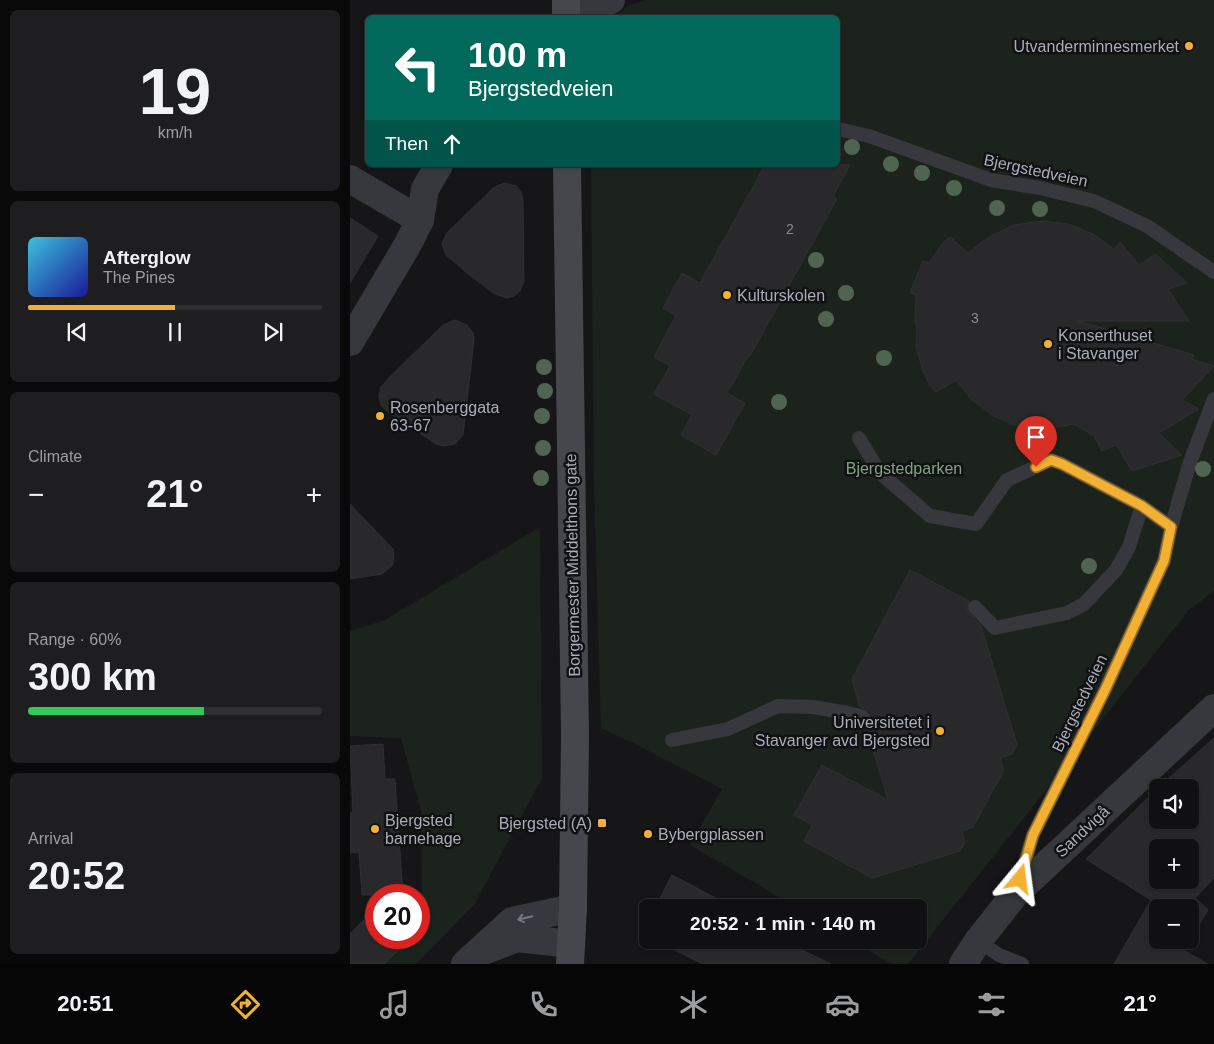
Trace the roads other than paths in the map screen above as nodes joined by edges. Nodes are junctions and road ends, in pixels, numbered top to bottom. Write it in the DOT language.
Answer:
graph roads {
  1 [pos="610,0"];
  2 [pos="566,9"];
  3 [pos="840,130"];
  4 [pos="438,167"];
  5 [pos="567,167"];
  6 [pos="350,178"];
  7 [pos="420,220"];
  8 [pos="1214,272"];
  9 [pos="350,342"];
  10 [pos="1214,399"];
  11 [pos="859,438"];
  12 [pos="1142,506"];
  13 [pos="1171,527"];
  14 [pos="970,602"];
  15 [pos="1214,708"];
  16 [pos="863,717"];
  17 [pos="672,740"];
  18 [pos="1016,893"];
  19 [pos="573,908"];
  20 [pos="978,941"];
  21 [pos="570,954"];
  22 [pos="472,959"];
  23 [pos="963,964"];
  24 [pos="1021,964"];
  1 -- 2 [label="street"];
  3 -- 8 [label="lane, Bjergstedveien"];
  4 -- 7 [label="street"];
  5 -- 19 [label="main road, Borgermester Middelthons gate"];
  6 -- 7 [label="street"];
  7 -- 9 [label="street"];
  10 -- 13 [label="lane, Bjergstedveien"];
  11 -- 12 [label="lane"];
  12 -- 13 [label="lane"];
  12 -- 14 [label="lane"];
  13 -- 18 [label="lane, Bjergstedveien"];
  15 -- 18 [label="street, Sandvigå"];
  16 -- 17 [label="lane"];
  18 -- 20 [label="street, Sandvigå"];
  19 -- 21 [label="main road, Borgermester Middelthons gate"];
  19 -- 22 [label="street, one-way"];
  20 -- 23 [label="street, Sandvigå"];
  20 -- 24 [label="lane"];
  21 -- 22 [label="street"];
}
